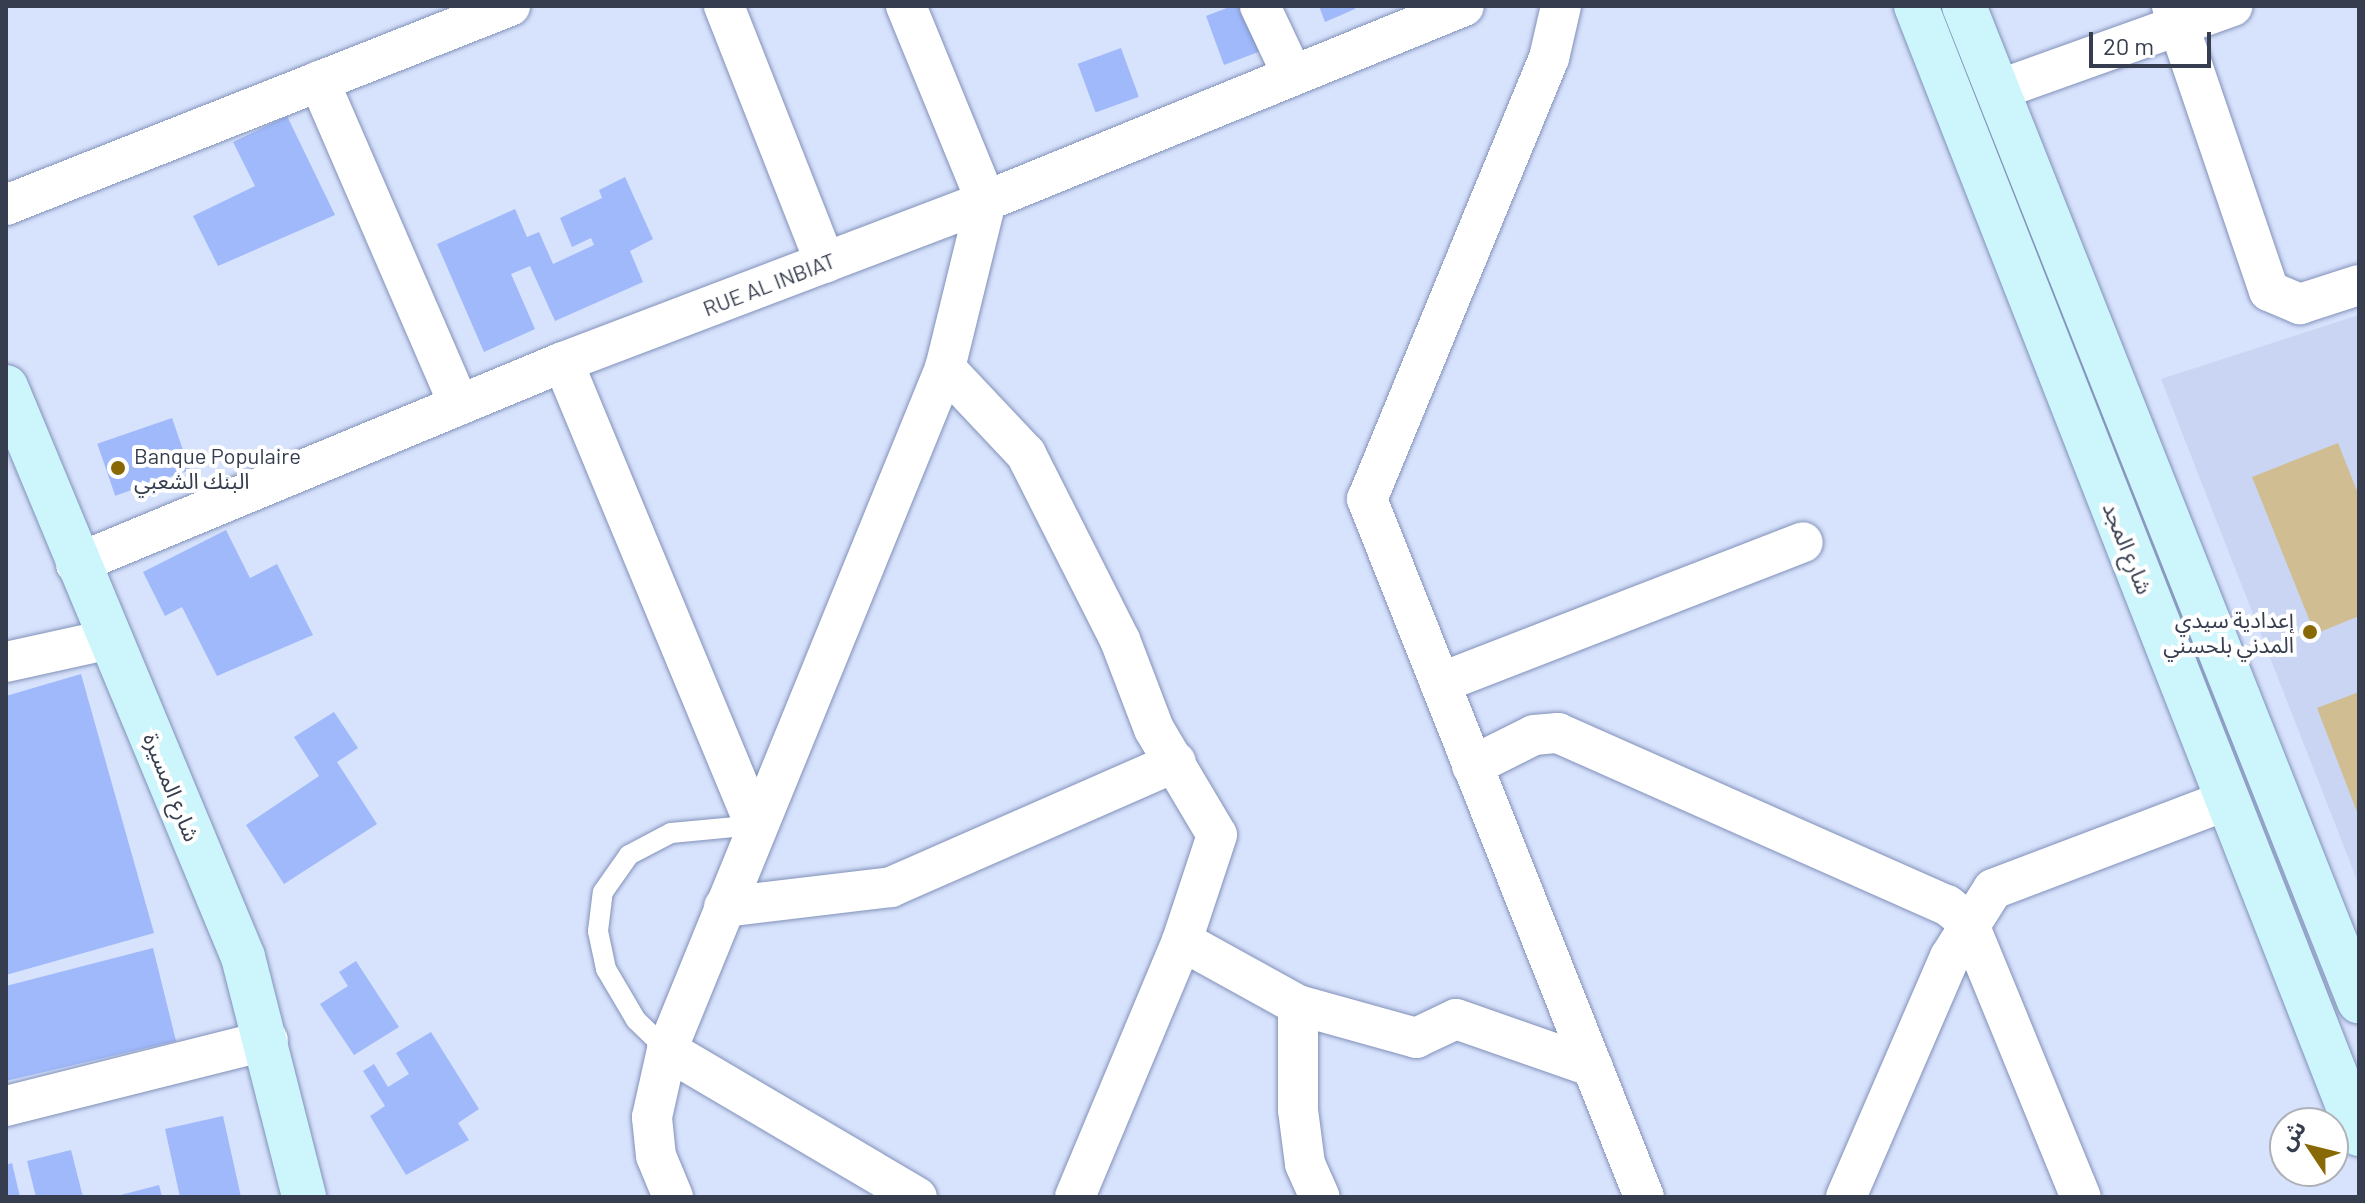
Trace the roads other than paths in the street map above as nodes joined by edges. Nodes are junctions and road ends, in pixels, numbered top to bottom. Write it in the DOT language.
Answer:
graph roads {
  1 [pos="510,6"];
  2 [pos="724,6"];
  3 [pos="906,6"];
  4 [pos="1260,6"];
  5 [pos="1464,6"];
  6 [pos="1561,6"];
  7 [pos="1916,6"];
  8 [pos="1964,6"];
  9 [pos="2232,6"];
  10 [pos="2174,15"];
  11 [pos="1293,76"];
  12 [pos="319,81"];
  13 [pos="1998,90"];
  14 [pos="986,201"];
  15 [pos="6,205"];
  16 [pos="825,263"];
  17 [pos="2359,285"];
  18 [pos="563,362"];
  19 [pos="945,368"];
  20 [pos="6,387"];
  21 [pos="459,405"];
  22 [pos="1803,542"];
  23 [pos="76,564"];
  24 [pos="111,639"];
  25 [pos="6,662"];
  26 [pos="1440,683"];
  27 [pos="1176,762"];
  28 [pos="1472,766"];
  29 [pos="2227,800"];
  30 [pos="755,825"];
  31 [pos="724,907"];
  32 [pos="1968,922"];
  33 [pos="1182,941"];
  34 [pos="2359,1001"];
  35 [pos="1298,1005"];
  36 [pos="268,1040"];
  37 [pos="667,1050"];
  38 [pos="1593,1067"];
  39 [pos="6,1106"];
  40 [pos="2359,1134"];
  41 [pos="304,1197"];
  42 [pos="673,1197"];
  43 [pos="917,1197"];
  44 [pos="1075,1197"];
  45 [pos="1320,1197"];
  46 [pos="1644,1197"];
  47 [pos="1846,1197"];
  48 [pos="2081,1197"];
  1 -- 12 [label="street"];
  2 -- 16 [label="street"];
  3 -- 14 [label="street"];
  4 -- 11 [label="street"];
  5 -- 11 [label="street, RUE AL INBIAT"];
  6 -- 26 [label="street"];
  7 -- 29 [label="main road, شارع المجد"];
  8 -- 13 [label="main road"];
  9 -- 10 [label="street"];
  10 -- 13 [label="street"];
  10 -- 17 [label="street"];
  11 -- 14 [label="street, RUE AL INBIAT"];
  12 -- 15 [label="street"];
  12 -- 21 [label="street"];
  13 -- 34 [label="main road"];
  14 -- 16 [label="street, RUE AL INBIAT"];
  14 -- 19 [label="street"];
  16 -- 18 [label="street, RUE AL INBIAT"];
  18 -- 21 [label="street, RUE AL INBIAT"];
  18 -- 30 [label="street"];
  19 -- 27 [label="street"];
  19 -- 30 [label="street"];
  20 -- 23 [label="main road, شارع المسيرة"];
  21 -- 23 [label="street, RUE AL INBIAT"];
  22 -- 26 [label="street"];
  23 -- 24 [label="main road, شارع المسيرة"];
  24 -- 25 [label="street"];
  24 -- 36 [label="main road, شارع المسيرة"];
  26 -- 28 [label="street"];
  27 -- 31 [label="street"];
  27 -- 33 [label="street"];
  28 -- 32 [label="street"];
  28 -- 38 [label="street"];
  29 -- 32 [label="street"];
  29 -- 40 [label="main road, شارع المجد"];
  30 -- 31 [label="street"];
  30 -- 37 [label="lane"];
  31 -- 37 [label="street"];
  32 -- 47 [label="street"];
  32 -- 48 [label="street"];
  33 -- 35 [label="street"];
  33 -- 44 [label="street"];
  35 -- 38 [label="street"];
  35 -- 45 [label="street"];
  36 -- 39 [label="street"];
  36 -- 41 [label="main road, شارع المسيرة"];
  37 -- 42 [label="street"];
  37 -- 43 [label="street"];
  38 -- 46 [label="street"];
}
